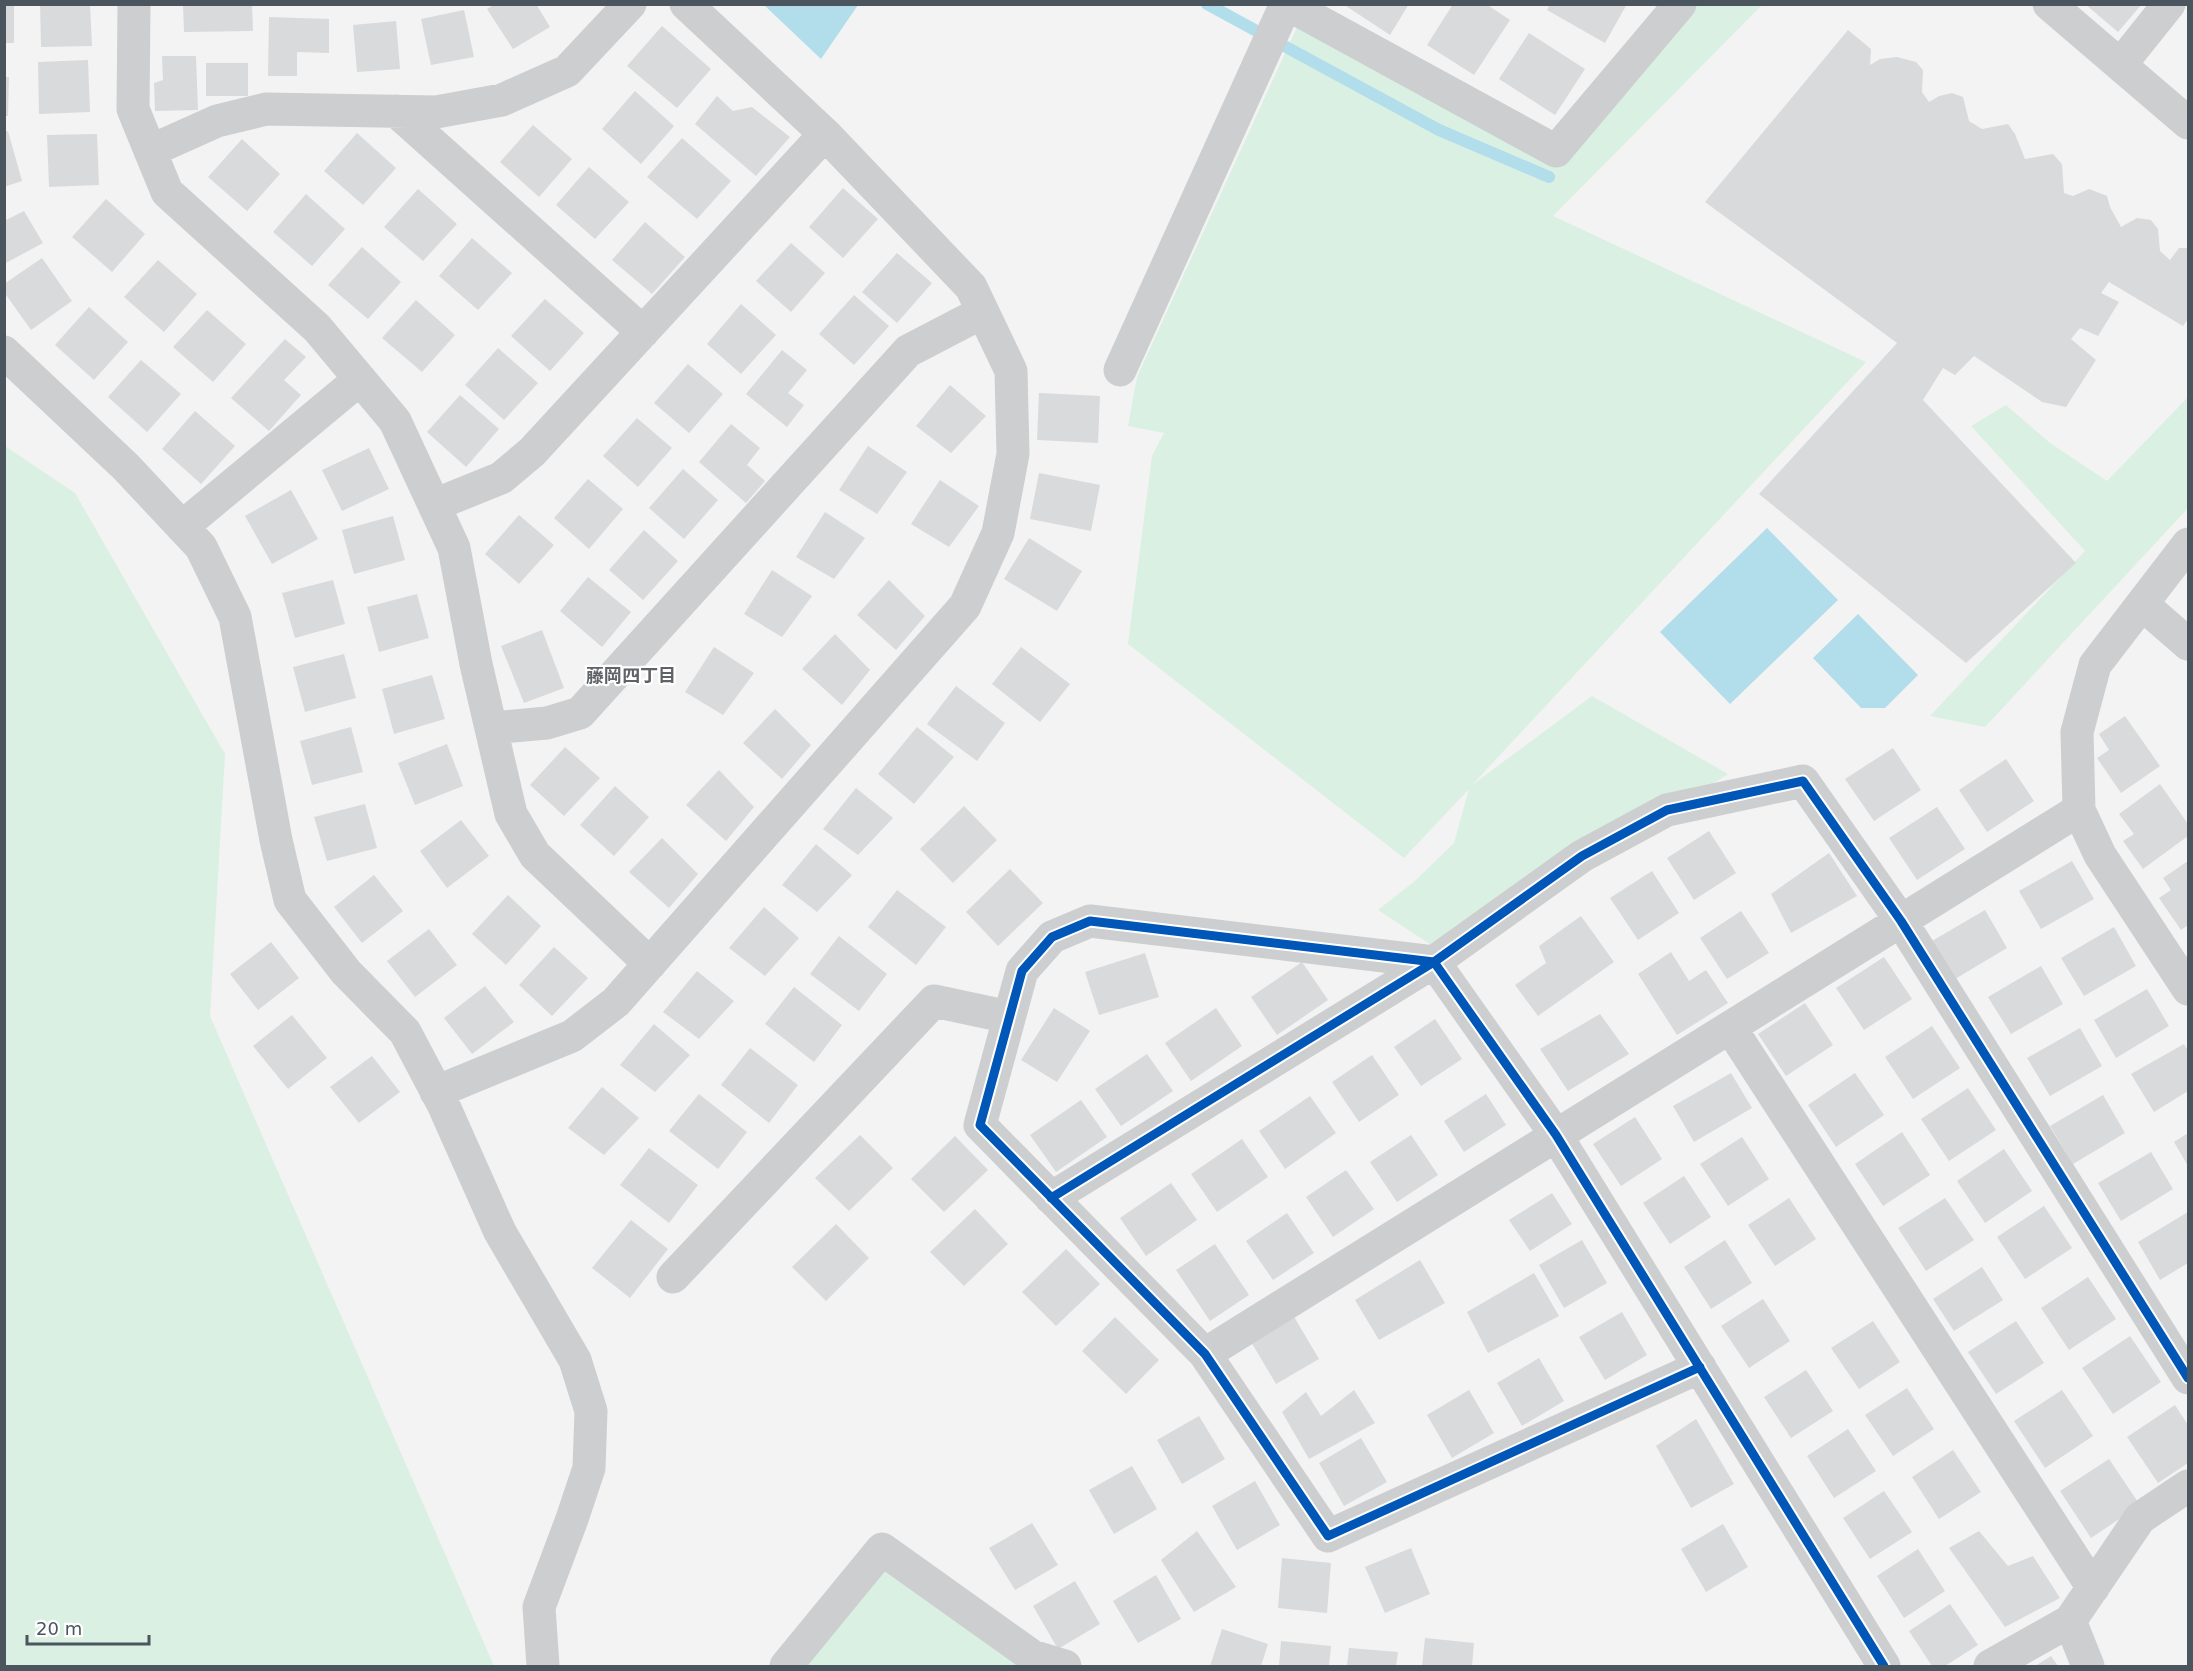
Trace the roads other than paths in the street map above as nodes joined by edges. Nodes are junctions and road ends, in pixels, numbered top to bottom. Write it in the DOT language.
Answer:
graph roads {
  1 [pos="134,4"];
  2 [pos="630,4"];
  3 [pos="686,4"];
  4 [pos="1286,4"];
  5 [pos="1680,4"];
  6 [pos="2049,4"];
  7 [pos="2169,4"];
  8 [pos="2121,64"];
  9 [pos="396,111"];
  10 [pos="2188,123"];
  11 [pos="825,134"];
  12 [pos="150,151"];
  13 [pos="982,312"];
  14 [pos="643,332"];
  15 [pos="4,352"];
  16 [pos="1120,370"];
  17 [pos="360,379"];
  18 [pos="434,505"];
  19 [pos="182,526"];
  20 [pos="2188,544"];
  21 [pos="2142,604"];
  22 [pos="2188,644"];
  23 [pos="491,728"];
  24 [pos="2079,810"];
  25 [pos="1901,921"];
  26 [pos="1434,962"];
  27 [pos="650,964"];
  28 [pos="2188,989"];
  29 [pos="1009,1017"];
  30 [pos="1730,1027"];
  31 [pos="436,1092"];
  32 [pos="1556,1135"];
  33 [pos="1051,1198"];
  34 [pos="673,1277"];
  35 [pos="1205,1353"];
  36 [pos="1700,1366"];
  37 [pos="2188,1378"];
  38 [pos="2188,1486"];
  39 [pos="2093,1588"];
  40 [pos="2070,1621"];
  41 [pos="543,1666"];
  42 [pos="786,1666"];
  43 [pos="1065,1666"];
  44 [pos="1884,1666"];
  45 [pos="1990,1666"];
  46 [pos="2088,1666"];
  1 -- 12 [label="street"];
  2 -- 9 [label="street"];
  3 -- 11 [label="street"];
  4 -- 5 [label="street"];
  4 -- 16 [label="street"];
  6 -- 8 [label="street"];
  7 -- 8 [label="street"];
  8 -- 10 [label="street"];
  9 -- 12 [label="street"];
  9 -- 14 [label="street"];
  11 -- 13 [label="street"];
  11 -- 14 [label="street"];
  12 -- 17 [label="street"];
  13 -- 23 [label="street"];
  13 -- 27 [label="street"];
  14 -- 18 [label="street"];
  15 -- 19 [label="street"];
  17 -- 18 [label="street"];
  17 -- 19 [label="street"];
  18 -- 23 [label="street"];
  19 -- 31 [label="street"];
  20 -- 21 [label="street"];
  21 -- 22 [label="street"];
  21 -- 24 [label="street"];
  23 -- 27 [label="street"];
  24 -- 25 [label="street"];
  24 -- 28 [label="street"];
  25 -- 26 [label="street"];
  25 -- 30 [label="street"];
  25 -- 37 [label="street"];
  26 -- 29 [label="street"];
  26 -- 32 [label="street"];
  26 -- 33 [label="street"];
  27 -- 31 [label="street"];
  29 -- 33 [label="street"];
  29 -- 34 [label="street"];
  30 -- 32 [label="street"];
  30 -- 39 [label="street"];
  31 -- 41 [label="street"];
  32 -- 35 [label="street"];
  32 -- 36 [label="street"];
  33 -- 35 [label="street"];
  35 -- 36 [label="street"];
  36 -- 44 [label="street"];
  38 -- 39 [label="street"];
  39 -- 40 [label="street"];
  40 -- 45 [label="street"];
  40 -- 46 [label="street"];
  42 -- 43 [label="street"];
}
